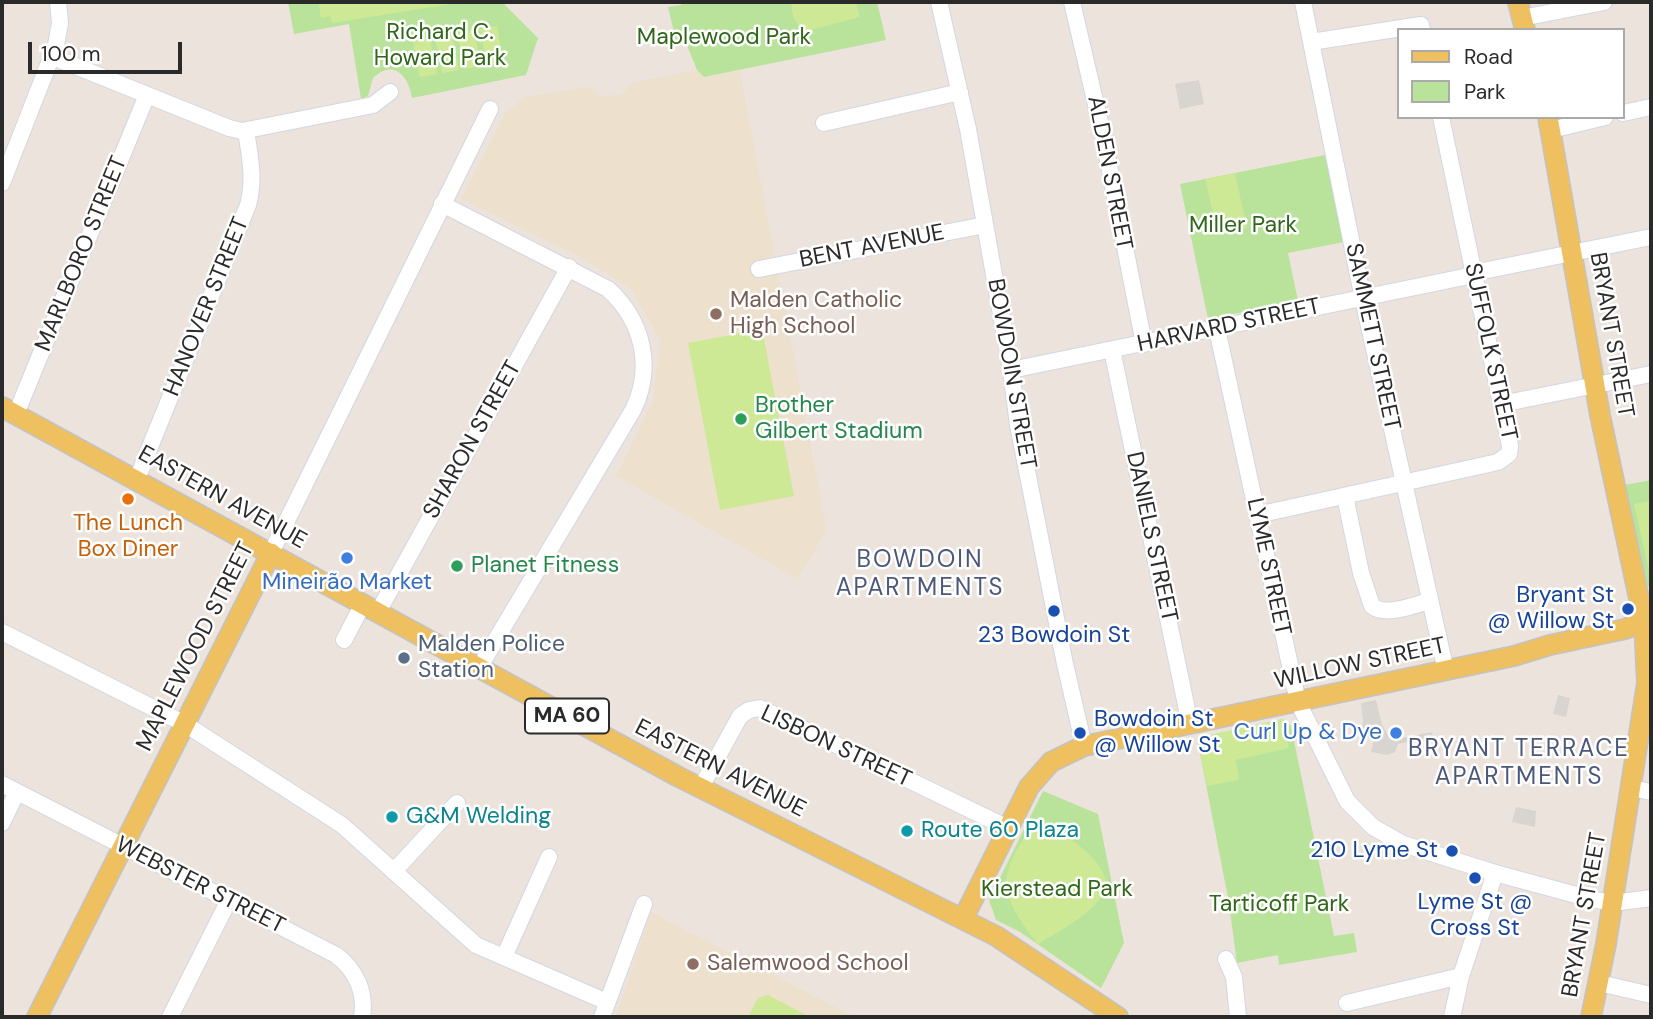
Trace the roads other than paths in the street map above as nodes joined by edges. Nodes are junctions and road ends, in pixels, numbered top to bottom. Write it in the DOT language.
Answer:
graph roads {
  1 [pos="58,2"];
  2 [pos="939,2"];
  3 [pos="1072,2"];
  4 [pos="1303,2"];
  5 [pos="1604,2"];
  6 [pos="1522,16"];
  7 [pos="1402,28"];
  8 [pos="1422,28"];
  9 [pos="1398,29"];
  10 [pos="1311,42"];
  11 [pos="52,57"];
  12 [pos="390,92"];
  13 [pos="960,92"];
  14 [pos="147,94"];
  15 [pos="1651,107"];
  16 [pos="490,109"];
  17 [pos="1625,113"];
  18 [pos="1441,119"];
  19 [pos="1587,119"];
  20 [pos="824,123"];
  21 [pos="1550,123"];
  22 [pos="246,131"];
  23 [pos="2,183"];
  24 [pos="442,204"];
  25 [pos="985,225"];
  26 [pos="1651,237"];
  27 [pos="1571,254"];
  28 [pos="569,267"];
  29 [pos="759,269"];
  30 [pos="1473,273"];
  31 [pos="1363,299"];
  32 [pos="1217,329"];
  33 [pos="1144,344"];
  34 [pos="1112,350"];
  35 [pos="1011,370"];
  36 [pos="1651,374"];
  37 [pos="1596,386"];
  38 [pos="1501,404"];
  39 [pos="9,410"];
  40 [pos="137,479"];
  41 [pos="1404,484"];
  42 [pos="1345,496"];
  43 [pos="1257,515"];
  44 [pos="271,553"];
  45 [pos="1429,601"];
  46 [pos="370,608"];
  47 [pos="1647,620"];
  48 [pos="2,632"];
  49 [pos="344,639"];
  50 [pos="479,667"];
  51 [pos="1446,671"];
  52 [pos="1649,683"];
  53 [pos="1298,702"];
  54 [pos="185,724"];
  55 [pos="1190,724"];
  56 [pos="1084,746"];
  57 [pos="2,784"];
  58 [pos="701,789"];
  59 [pos="1642,790"];
  60 [pos="17,792"];
  61 [pos="457,803"];
  62 [pos="2,823"];
  63 [pos="1007,828"];
  64 [pos="122,848"];
  65 [pos="549,857"];
  66 [pos="394,871"];
  67 [pos="1495,873"];
  68 [pos="1651,898"];
  69 [pos="229,900"];
  70 [pos="1613,903"];
  71 [pos="644,904"];
  72 [pos="963,919"];
  73 [pos="504,957"];
  74 [pos="1226,959"];
  75 [pos="1461,976"];
  76 [pos="1599,983"];
  77 [pos="1651,995"];
  78 [pos="1347,1003"];
  79 [pos="604,1010"];
  80 [pos="37,1017"];
  81 [pos="170,1017"];
  82 [pos="362,1017"];
  83 [pos="1118,1017"];
  84 [pos="1238,1017"];
  85 [pos="1452,1017"];
  86 [pos="1591,1017"];
  1 -- 11 [label="street"];
  2 -- 13 [label="street, BOWDOIN STREET"];
  3 -- 33 [label="street, ALDEN STREET"];
  4 -- 10 [label="street, SAMMETT STREET"];
  5 -- 6 [label="street"];
  7 -- 8 [label="street"];
  9 -- 10 [label="street"];
  10 -- 31 [label="street, SAMMETT STREET"];
  11 -- 14 [label="street"];
  11 -- 23 [label="street"];
  12 -- 22 [label="street"];
  13 -- 20 [label="street"];
  13 -- 25 [label="street, BOWDOIN STREET"];
  14 -- 22 [label="street"];
  14 -- 39 [label="street, MARLBORO STREET"];
  15 -- 17 [label="street"];
  16 -- 24 [label="street, MAPLEWOOD STREET"];
  18 -- 30 [label="street, SUFFOLK STREET"];
  19 -- 21 [label="street"];
  21 -- 27 [label="main road, BRYANT STREET"];
  22 -- 40 [label="street, HANOVER STREET"];
  24 -- 28 [label="street"];
  24 -- 44 [label="street, MAPLEWOOD STREET"];
  25 -- 29 [label="street, BENT AVENUE"];
  25 -- 35 [label="street, BOWDOIN STREET"];
  26 -- 27 [label="street, HARVARD STREET"];
  27 -- 30 [label="street, HARVARD STREET"];
  27 -- 37 [label="main road, BRYANT STREET"];
  28 -- 46 [label="street, SHARON STREET"];
  28 -- 50 [label="street"];
  30 -- 31 [label="street, HARVARD STREET"];
  30 -- 38 [label="street, SUFFOLK STREET"];
  31 -- 32 [label="street, HARVARD STREET"];
  31 -- 41 [label="street, SAMMETT STREET"];
  32 -- 33 [label="street, HARVARD STREET"];
  32 -- 43 [label="street, LYME STREET"];
  33 -- 34 [label="street, HARVARD STREET"];
  34 -- 35 [label="street, HARVARD STREET"];
  34 -- 55 [label="street, DANIELS STREET"];
  35 -- 56 [label="street, BOWDOIN STREET"];
  36 -- 37 [label="street"];
  37 -- 38 [label="street"];
  37 -- 47 [label="main road, BRYANT STREET"];
  38 -- 41 [label="street, SUFFOLK STREET"];
  39 -- 40 [label="main road, EASTERN AVENUE / MA 60"];
  40 -- 44 [label="main road, EASTERN AVENUE / MA 60"];
  41 -- 42 [label="street, SUFFOLK STREET"];
  41 -- 45 [label="street, SAMMETT STREET"];
  42 -- 43 [label="street, SUFFOLK STREET"];
  42 -- 45 [label="street"];
  43 -- 53 [label="street, LYME STREET"];
  44 -- 46 [label="main road, EASTERN AVENUE / MA 60"];
  44 -- 54 [label="main road, MAPLEWOOD STREET"];
  45 -- 51 [label="street, SAMMETT STREET"];
  46 -- 49 [label="street, SHARON STREET"];
  46 -- 50 [label="main road, EASTERN AVENUE / MA 60"];
  47 -- 51 [label="main road, WILLOW STREET"];
  47 -- 52 [label="main road, BRYANT STREET"];
  48 -- 54 [label="street"];
  50 -- 58 [label="main road, EASTERN AVENUE / MA 60"];
  51 -- 53 [label="main road, WILLOW STREET"];
  52 -- 59 [label="main road, BRYANT STREET"];
  53 -- 55 [label="main road, WILLOW STREET"];
  53 -- 67 [label="street, LYME STREET"];
  54 -- 64 [label="main road, MAPLEWOOD STREET"];
  54 -- 66 [label="street"];
  55 -- 56 [label="main road, WILLOW STREET"];
  56 -- 63 [label="main road, WILLOW STREET"];
  57 -- 60 [label="street, WEBSTER STREET"];
  58 -- 63 [label="street, LISBON STREET"];
  58 -- 72 [label="main road, EASTERN AVENUE / MA 60"];
  59 -- 70 [label="main road, BRYANT STREET"];
  60 -- 62 [label="street"];
  60 -- 64 [label="street, WEBSTER STREET"];
  61 -- 66 [label="street"];
  63 -- 72 [label="main road, WILLOW STREET"];
  64 -- 69 [label="street, WEBSTER STREET"];
  64 -- 80 [label="main road, MAPLEWOOD STREET"];
  65 -- 73 [label="street"];
  66 -- 73 [label="street"];
  67 -- 70 [label="street, LYME STREET"];
  67 -- 75 [label="street"];
  68 -- 70 [label="street"];
  69 -- 81 [label="street"];
  69 -- 82 [label="street, WEBSTER STREET"];
  70 -- 76 [label="main road, BRYANT STREET"];
  71 -- 79 [label="street"];
  72 -- 83 [label="main road, EASTERN AVENUE / MA 60"];
  73 -- 79 [label="street"];
  74 -- 84 [label="street"];
  75 -- 78 [label="street"];
  75 -- 85 [label="street"];
  76 -- 77 [label="street"];
  76 -- 86 [label="main road, BRYANT STREET"];
}
